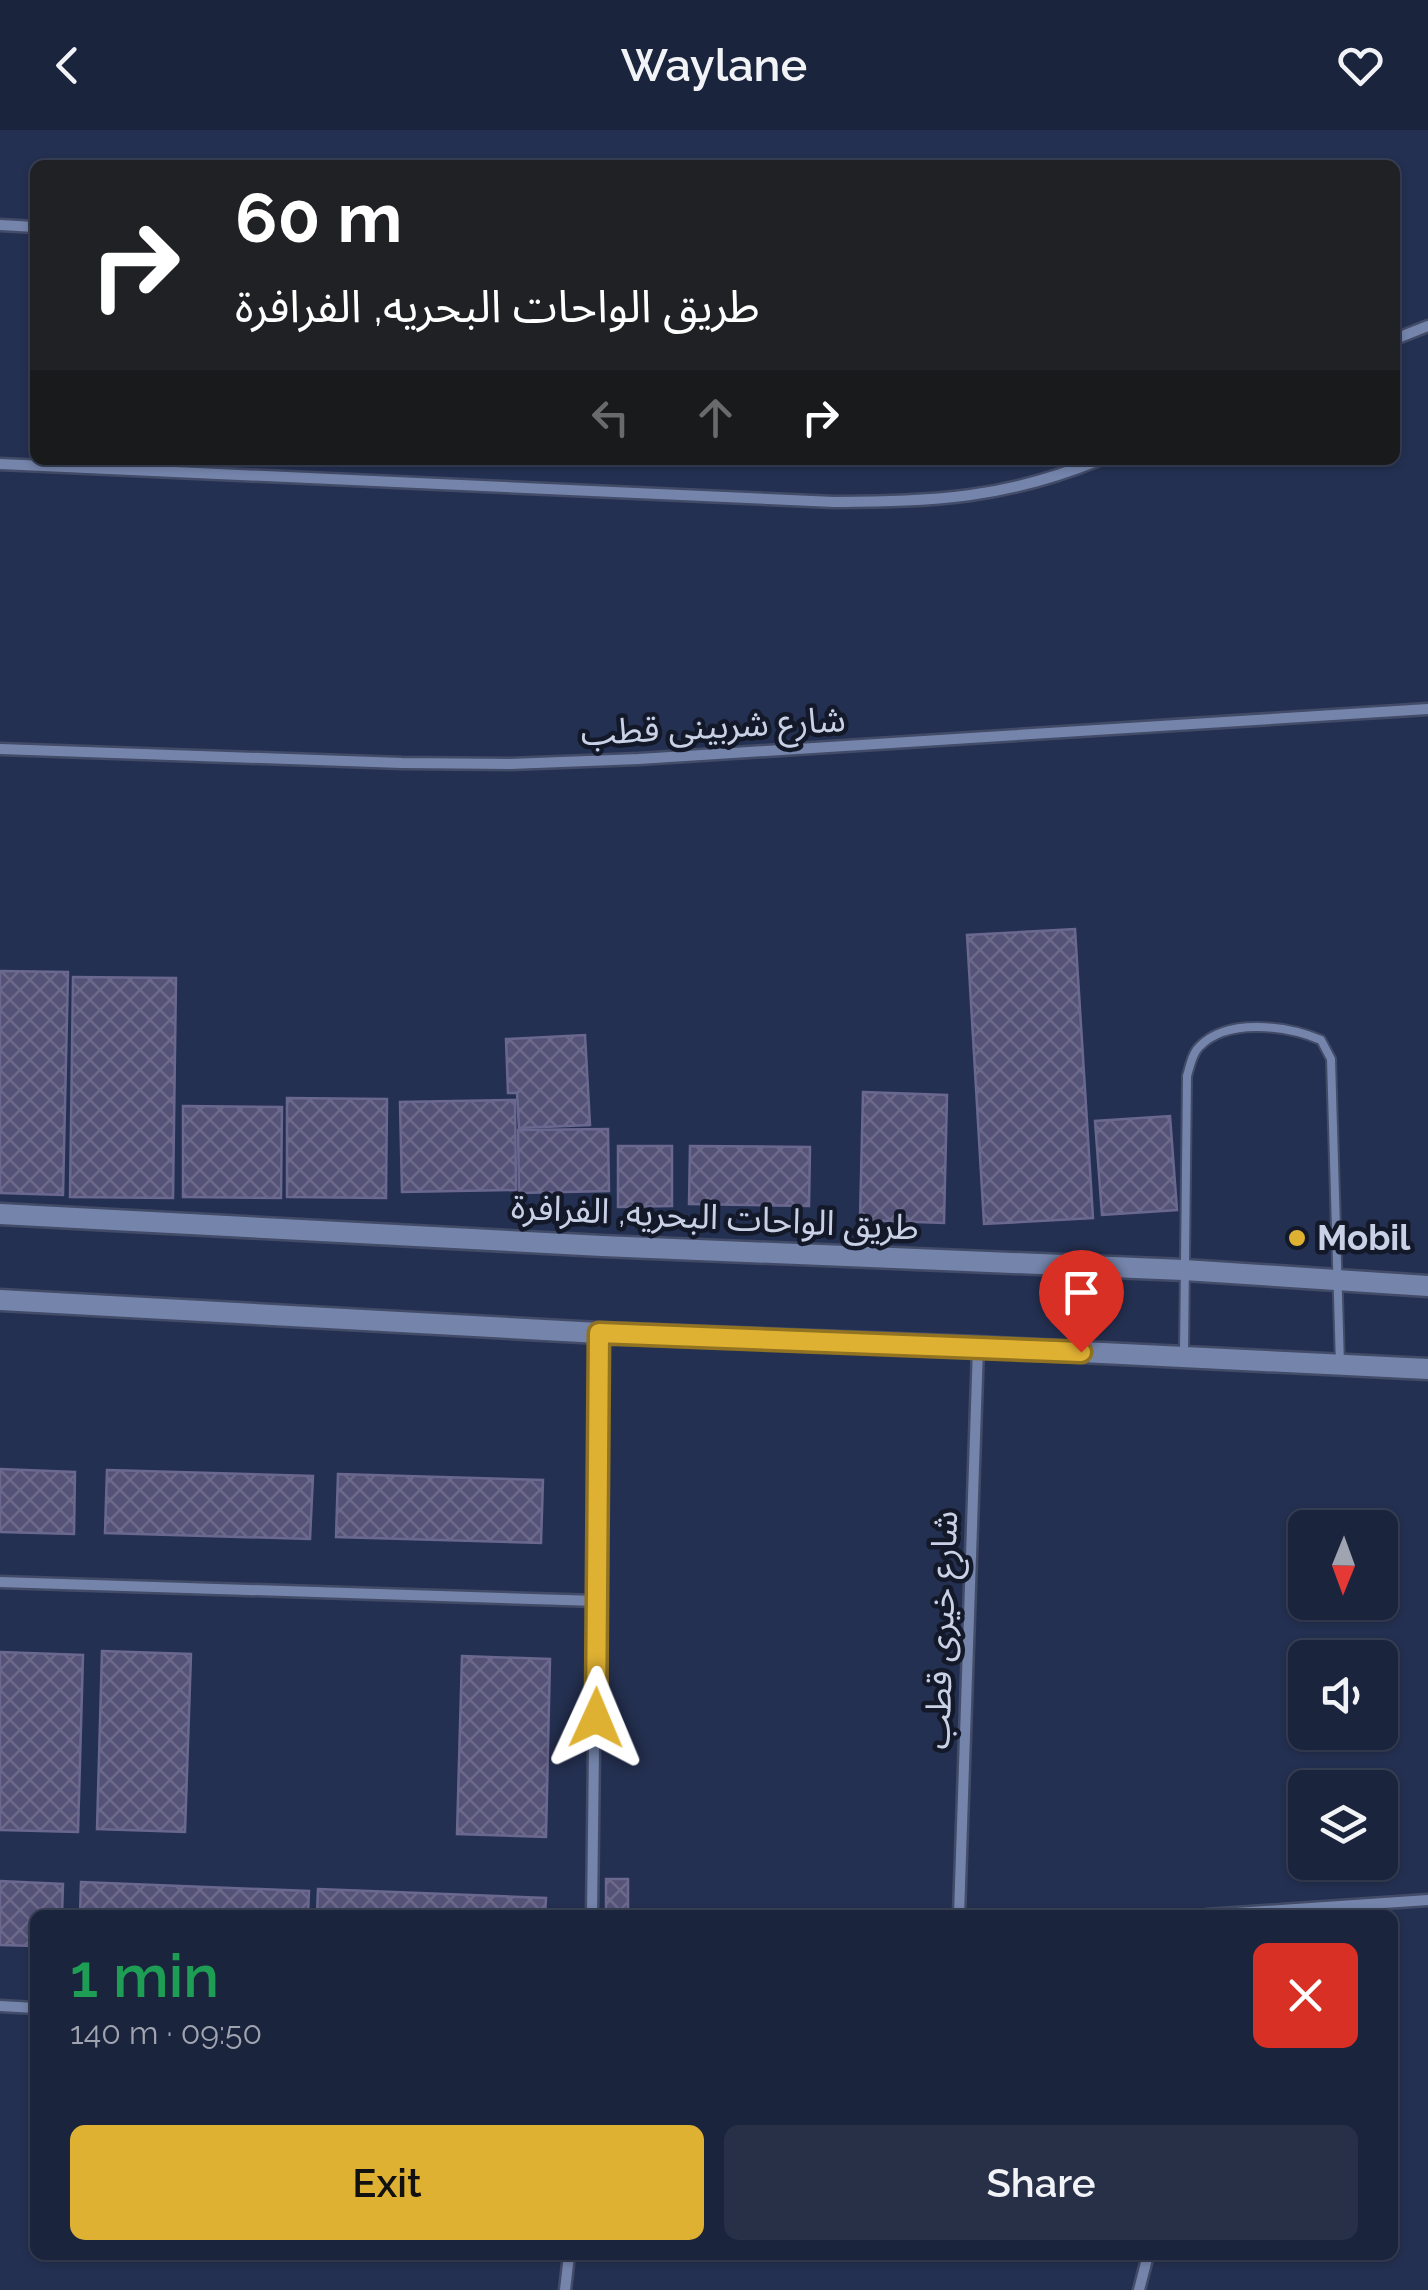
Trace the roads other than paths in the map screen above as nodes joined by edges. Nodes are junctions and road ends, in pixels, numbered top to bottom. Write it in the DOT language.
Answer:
graph roads {
  1 [pos="0,225"];
  2 [pos="30,227"];
  3 [pos="1428,326"];
  4 [pos="1400,337"];
  5 [pos="0,464"];
  6 [pos="1087,465"];
  7 [pos="1428,708"];
  8 [pos="0,749"];
  9 [pos="0,1214"];
  10 [pos="1184,1270"];
  11 [pos="1339,1278"];
  12 [pos="1428,1286"];
  13 [pos="0,1300"];
  14 [pos="599,1333"];
  15 [pos="978,1347"];
  16 [pos="1184,1356"];
  17 [pos="1340,1364"];
  18 [pos="1428,1370"];
  19 [pos="0,1582"];
  20 [pos="597,1601"];
  21 [pos="1428,1900"];
  22 [pos="592,1910"];
  23 [pos="959,1910"];
  24 [pos="1286,1910"];
  25 [pos="0,2006"];
  26 [pos="30,2008"];
  27 [pos="568,2260"];
  28 [pos="1147,2260"];
  29 [pos="565,2290"];
  30 [pos="1140,2290"];
  1 -- 2 [label="street"];
  3 -- 4 [label="street"];
  5 -- 6 [label="street"];
  7 -- 8 [label="street, شارع شربينى قطب"];
  9 -- 10 [label="main road, طريق الواحات البحريه, الفرافرة"];
  10 -- 11 [label="main road, طريق الواحات البحريه, الفرافرة"];
  10 -- 11 [label="lane"];
  10 -- 16 [label="lane"];
  11 -- 12 [label="main road, طريق الواحات البحريه, الفرافرة"];
  11 -- 17 [label="lane"];
  13 -- 14 [label="main road"];
  14 -- 15 [label="main road"];
  14 -- 20 [label="street"];
  15 -- 16 [label="main road"];
  15 -- 23 [label="street, شارع خيرى قطب"];
  16 -- 17 [label="main road"];
  17 -- 18 [label="main road"];
  19 -- 20 [label="street"];
  20 -- 22 [label="street"];
  21 -- 24 [label="street"];
  25 -- 26 [label="street"];
  27 -- 29 [label="street"];
  28 -- 30 [label="street"];
}
